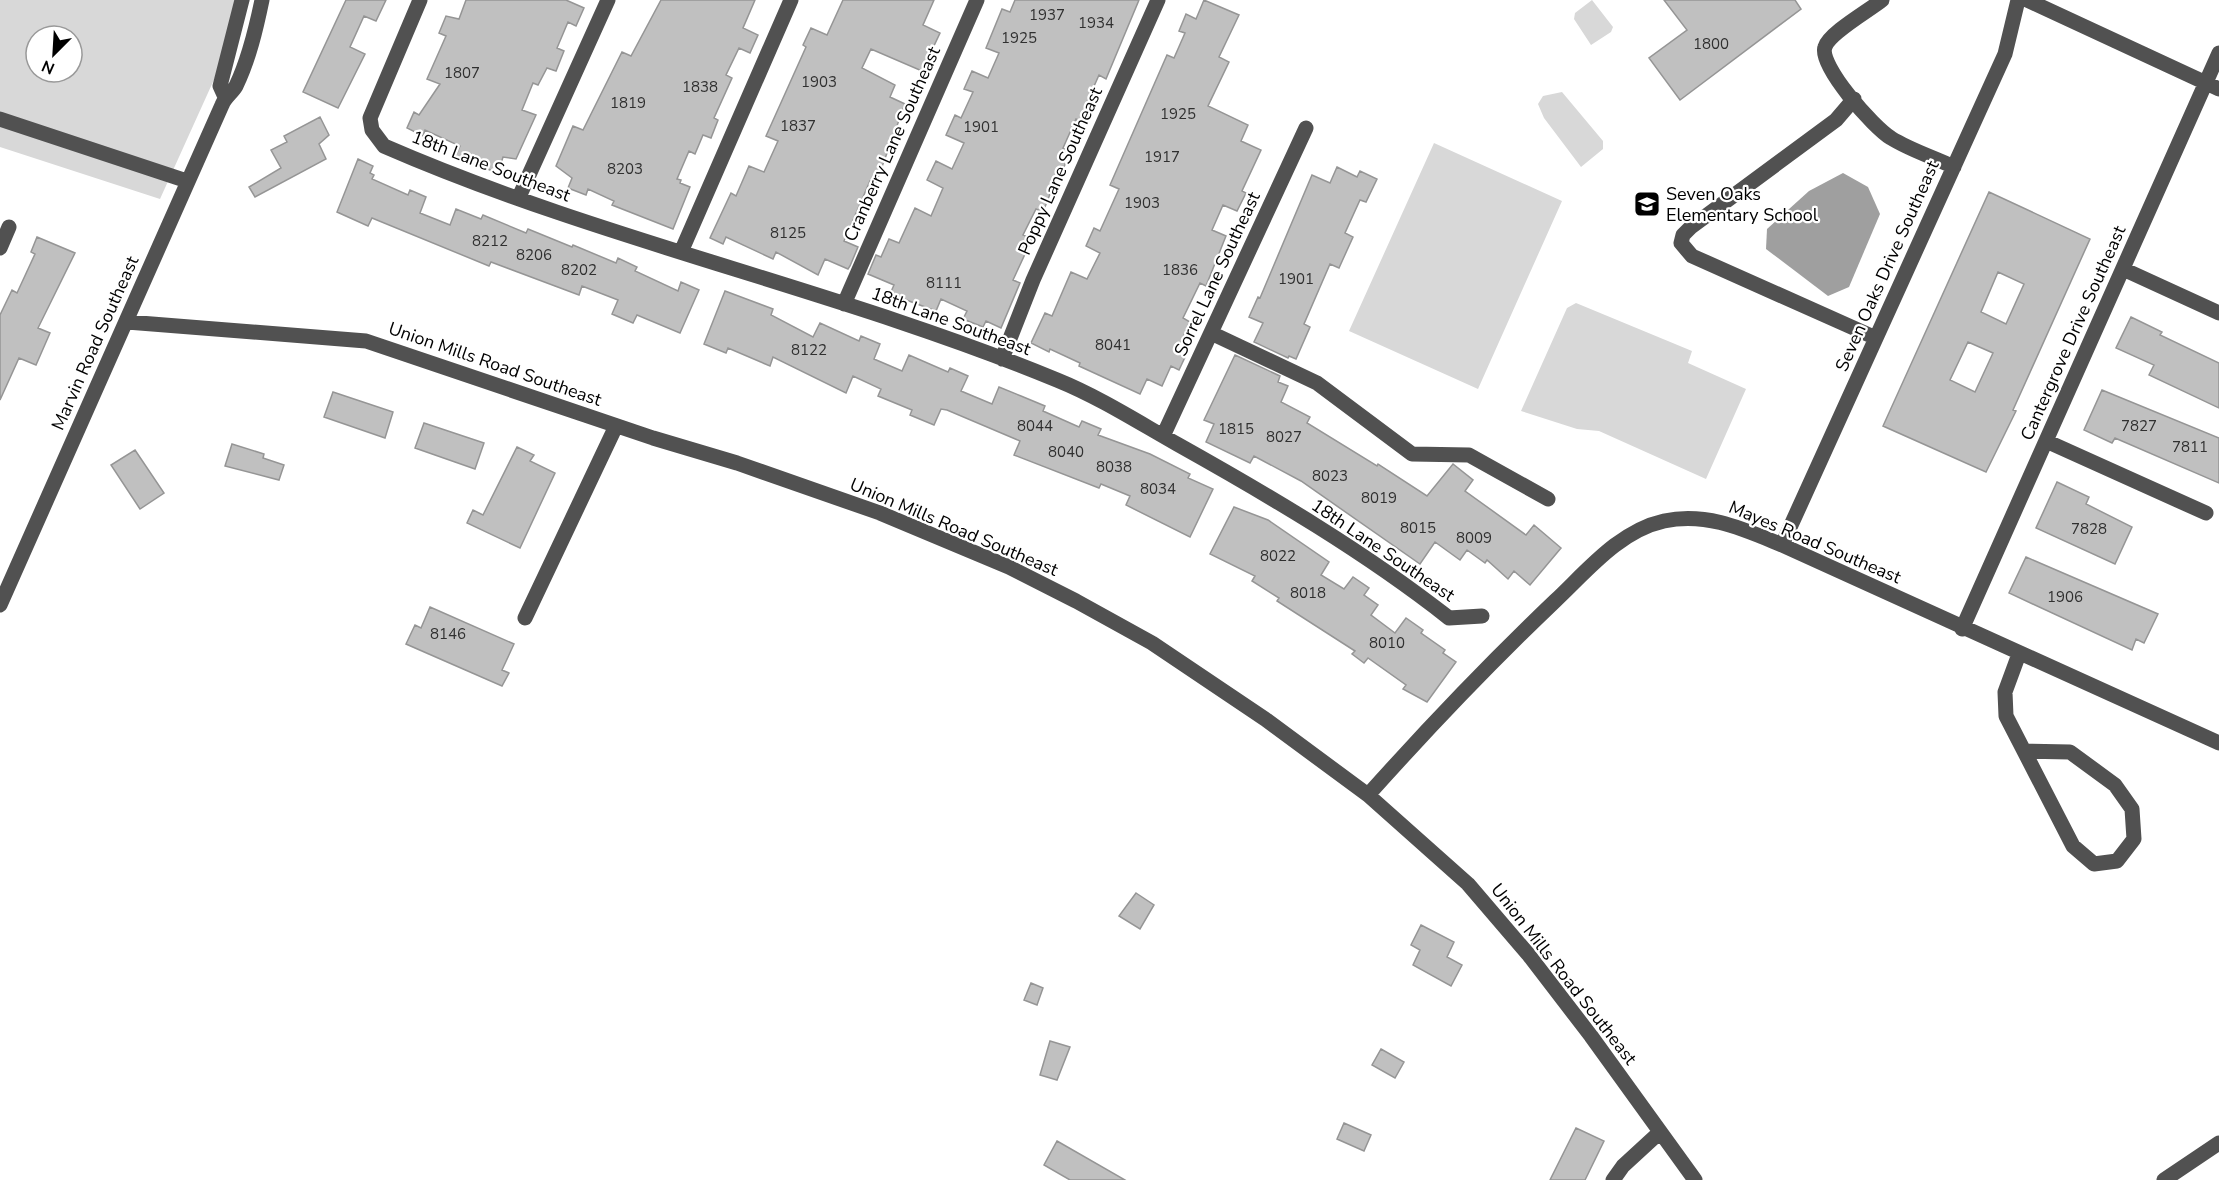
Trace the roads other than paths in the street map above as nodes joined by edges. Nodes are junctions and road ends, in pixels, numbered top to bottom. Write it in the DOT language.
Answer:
graph roads {
  1 [pos="242,0"];
  2 [pos="262,0"];
  3 [pos="420,0"];
  4 [pos="608,0"];
  5 [pos="791,0"];
  6 [pos="977,0"];
  7 [pos="1158,0"];
  8 [pos="1882,0"];
  9 [pos="2018,0"];
  10 [pos="2027,0"];
  11 [pos="2219,53"];
  12 [pos="2212,86"];
  13 [pos="225,97"];
  14 [pos="1854,99"];
  15 [pos="0,119"];
  16 [pos="1306,128"];
  17 [pos="1954,167"];
  18 [pos="187,182"];
  19 [pos="519,197"];
  20 [pos="9,227"];
  21 [pos="0,248"];
  22 [pos="681,252"];
  23 [pos="2123,268"];
  24 [pos="844,304"];
  25 [pos="2219,313"];
  26 [pos="127,322"];
  27 [pos="1211,333"];
  28 [pos="1876,338"];
  29 [pos="1002,359"];
  30 [pos="616,426"];
  31 [pos="1163,436"];
  32 [pos="2046,441"];
  33 [pos="1548,499"];
  34 [pos="2206,513"];
  35 [pos="1782,545"];
  36 [pos="0,605"];
  37 [pos="1482,616"];
  38 [pos="525,618"];
  39 [pos="1962,628"];
  40 [pos="2019,654"];
  41 [pos="2219,743"];
  42 [pos="2024,751"];
  43 [pos="1368,795"];
  44 [pos="1660,1132"];
  45 [pos="2219,1143"];
  46 [pos="1612,1180"];
  47 [pos="1695,1180"];
  48 [pos="2164,1180"];
  1 -- 13 [label="street, Marvin Road Southeast"];
  2 -- 13 [label="street, Marvin Road Southeast"];
  3 -- 19 [label="street, 18th Lane Southeast"];
  4 -- 19 [label="street"];
  5 -- 22 [label="street"];
  6 -- 24 [label="street, Cranberry Lane Southeast"];
  7 -- 29 [label="street, Poppy Lane Southeast"];
  8 -- 14 [label="street"];
  9 -- 17 [label="street, Seven Oaks Drive Southeast"];
  10 -- 12 [label="street"];
  11 -- 12 [label="street, Cantergrove Drive Southeast"];
  12 -- 23 [label="street, Cantergrove Drive Southeast"];
  13 -- 18 [label="street, Marvin Road Southeast"];
  14 -- 17 [label="street"];
  14 -- 28 [label="street"];
  15 -- 18 [label="street"];
  16 -- 27 [label="street, Sorrel Lane Southeast"];
  17 -- 28 [label="street, Seven Oaks Drive Southeast"];
  18 -- 26 [label="street, Marvin Road Southeast"];
  19 -- 22 [label="street, 18th Lane Southeast"];
  20 -- 21 [label="street"];
  22 -- 24 [label="street, 18th Lane Southeast"];
  23 -- 25 [label="street"];
  23 -- 32 [label="street, Cantergrove Drive Southeast"];
  24 -- 29 [label="street, 18th Lane Southeast"];
  26 -- 30 [label="street, Union Mills Road Southeast"];
  26 -- 36 [label="street, Marvin Road Southeast"];
  27 -- 31 [label="street, Sorrel Lane Southeast"];
  27 -- 33 [label="street"];
  28 -- 35 [label="street, Seven Oaks Drive Southeast"];
  29 -- 31 [label="street, 18th Lane Southeast"];
  30 -- 38 [label="street"];
  30 -- 43 [label="street, Union Mills Road Southeast"];
  31 -- 37 [label="street, 18th Lane Southeast"];
  32 -- 34 [label="street"];
  32 -- 39 [label="street, Cantergrove Drive Southeast"];
  35 -- 39 [label="street, Mayes Road Southeast"];
  35 -- 43 [label="street, Mayes Road Southeast"];
  39 -- 40 [label="street, Mayes Road Southeast"];
  40 -- 41 [label="street, Mayes Road Southeast"];
  40 -- 42 [label="street"];
  42 -- 42 [label="street"];
  43 -- 44 [label="street, Union Mills Road Southeast"];
  44 -- 46 [label="street"];
  44 -- 47 [label="street, Union Mills Road Southeast"];
  45 -- 48 [label="street"];
}
